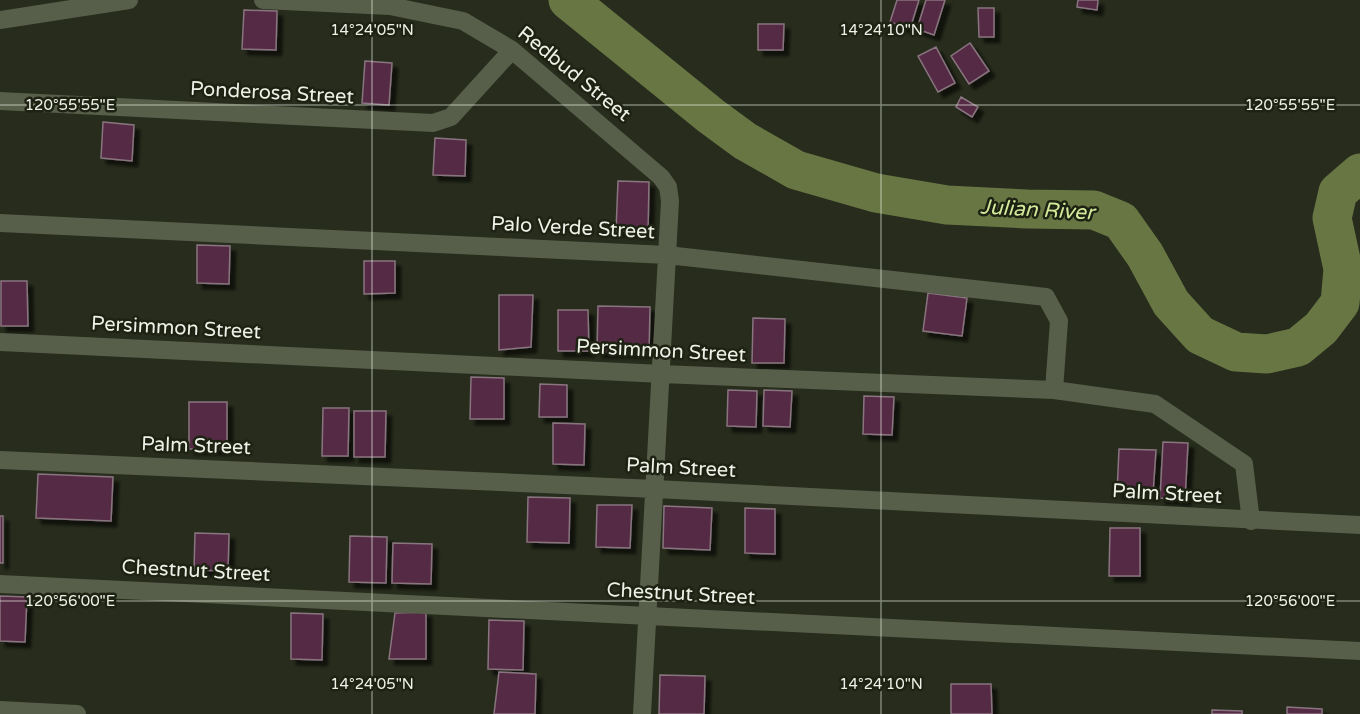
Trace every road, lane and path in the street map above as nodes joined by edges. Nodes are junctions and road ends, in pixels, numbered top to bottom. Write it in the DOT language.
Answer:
graph roads {
  1 [pos="129,0"];
  2 [pos="263,0"];
  3 [pos="0,20"];
  4 [pos="512,50"];
  5 [pos="0,101"];
  6 [pos="0,223"];
  7 [pos="667,255"];
  8 [pos="0,342"];
  9 [pos="662,374"];
  10 [pos="1054,390"];
  11 [pos="0,460"];
  12 [pos="655,489"];
  13 [pos="1251,521"];
  14 [pos="1360,525"];
  15 [pos="0,584"];
  16 [pos="649,615"];
  17 [pos="1360,651"];
  18 [pos="0,710"];
  19 [pos="77,714"];
  20 [pos="642,714"];
  1 -- 3 [label="street"];
  2 -- 4 [label="street, Redbud Street"];
  4 -- 5 [label="street, Ponderosa Street"];
  4 -- 7 [label="street, Redbud Street"];
  6 -- 7 [label="street, Palo Verde Street"];
  7 -- 9 [label="street, Redbud Street"];
  7 -- 10 [label="street, Palo Verde Street"];
  8 -- 9 [label="street, Persimmon Street"];
  9 -- 10 [label="street, Persimmon Street"];
  9 -- 12 [label="street, Redbud Street"];
  10 -- 13 [label="street, Persimmon Street"];
  11 -- 12 [label="street, Palm Street"];
  12 -- 13 [label="street, Palm Street"];
  12 -- 16 [label="street, Redbud Street"];
  13 -- 14 [label="street, Palm Street"];
  15 -- 16 [label="street, Chestnut Street"];
  16 -- 17 [label="street, Chestnut Street"];
  16 -- 20 [label="street, Redbud Street"];
  18 -- 19 [label="street"];
}
